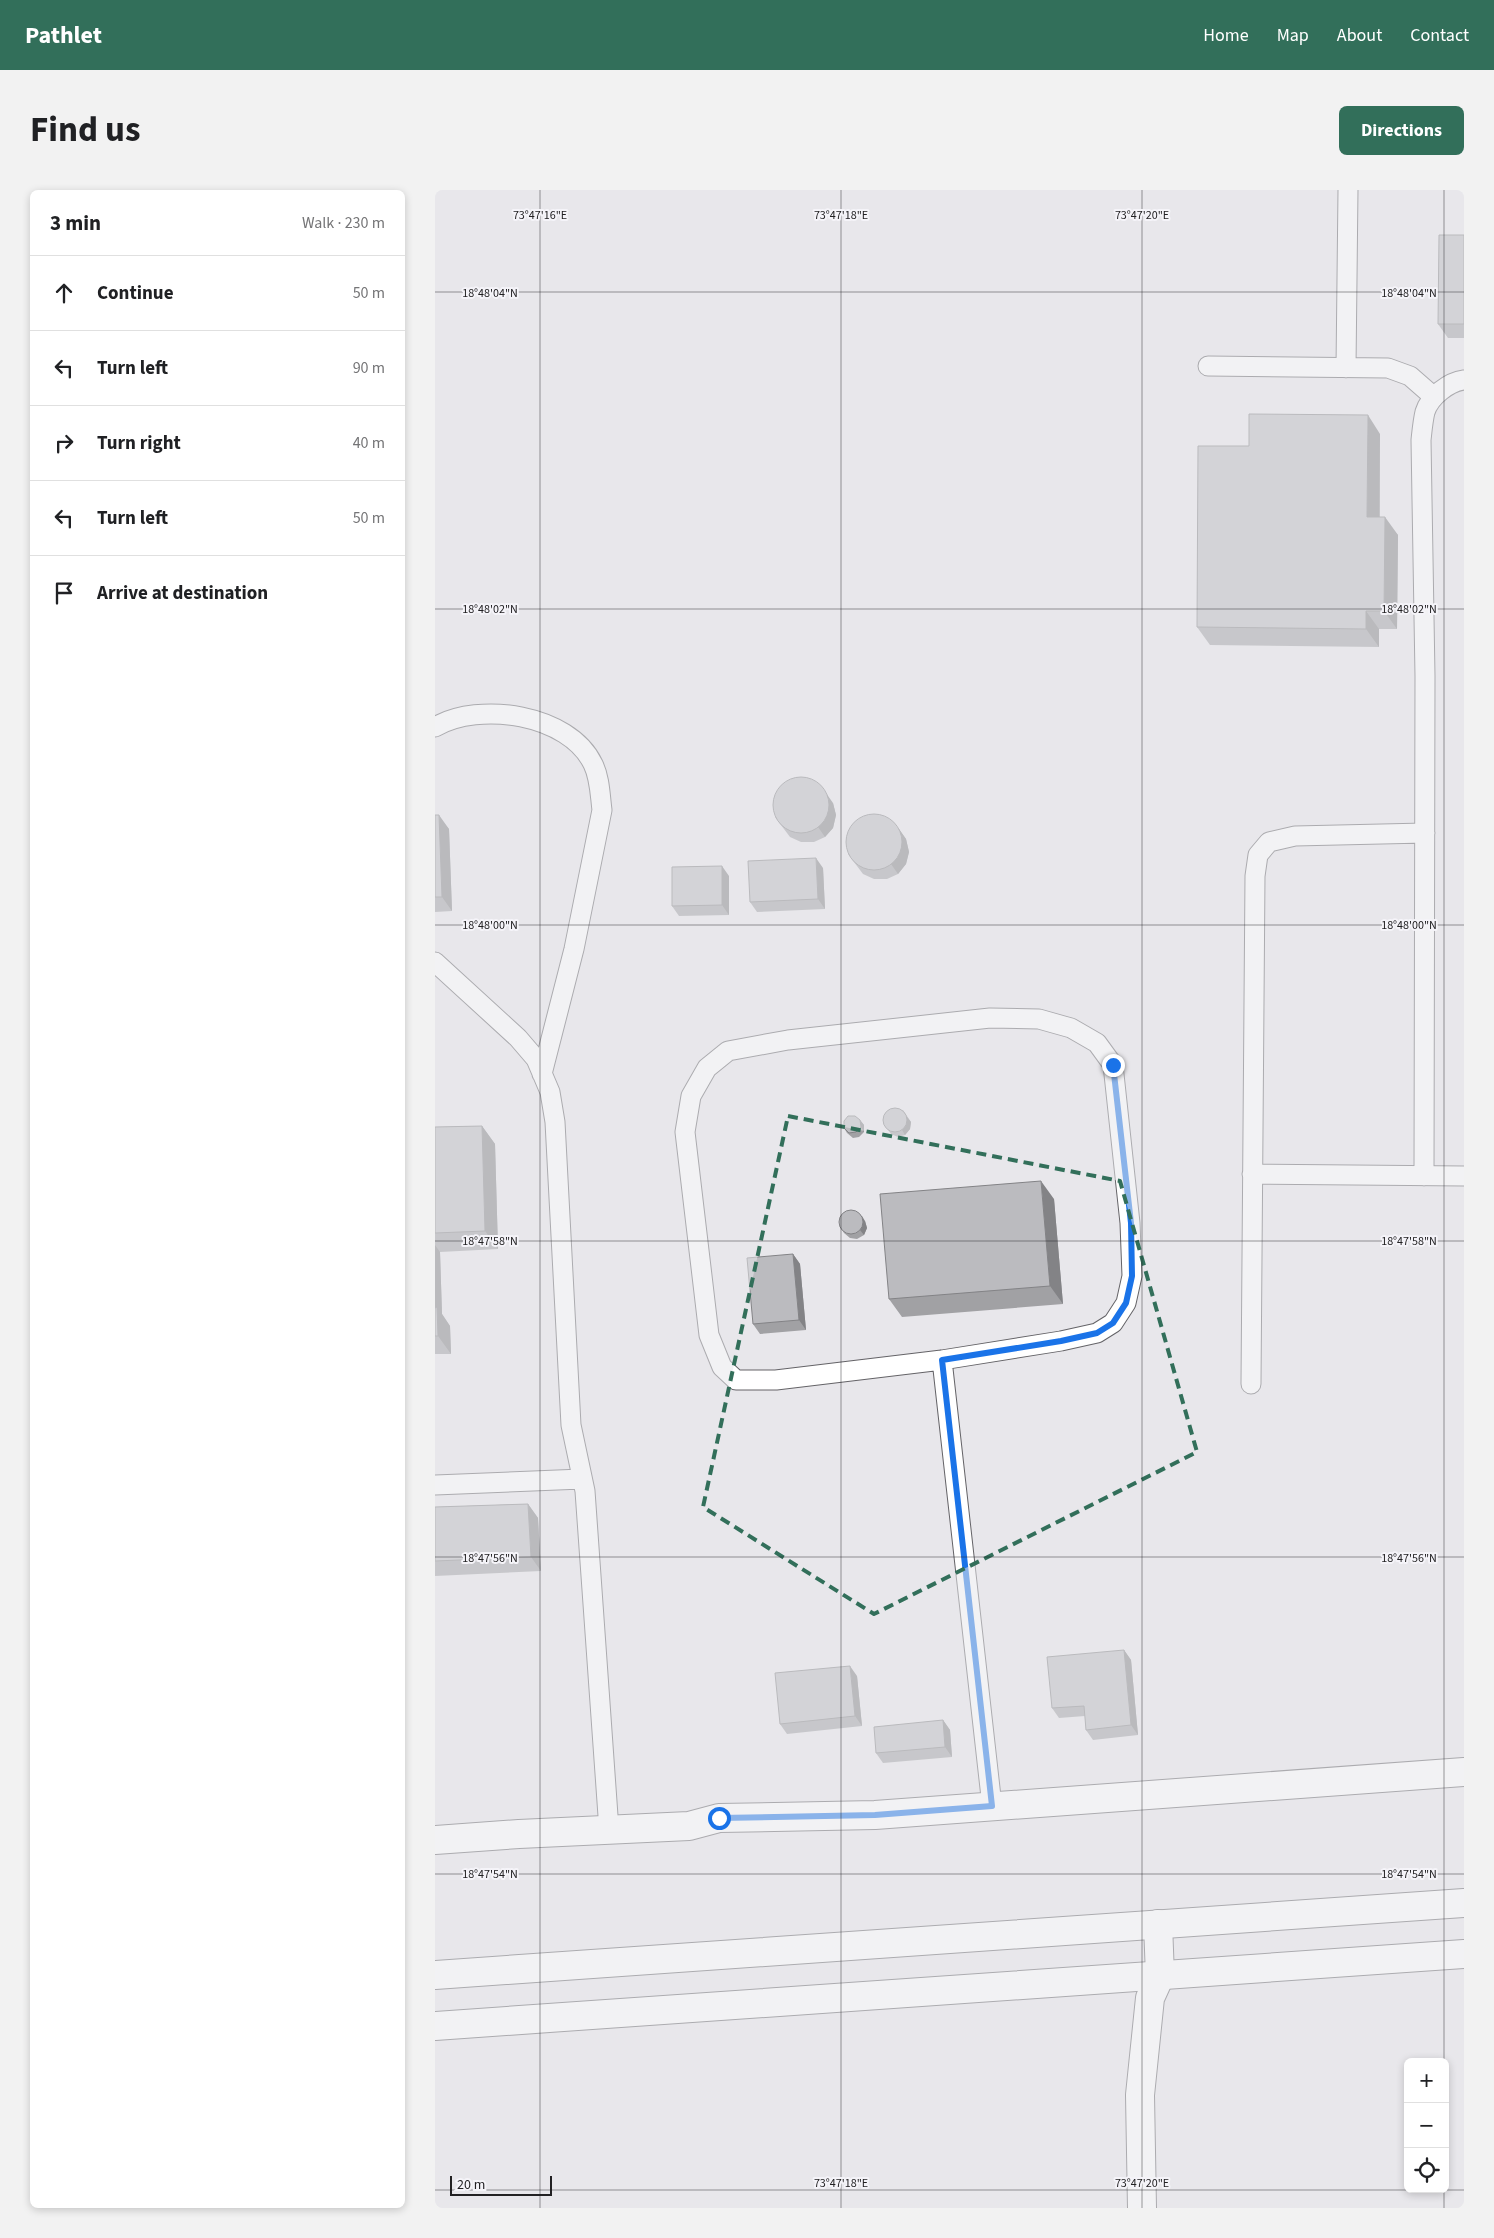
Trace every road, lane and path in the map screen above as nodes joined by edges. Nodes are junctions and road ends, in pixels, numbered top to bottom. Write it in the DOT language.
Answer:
graph roads {
  1 [pos="1348,190"];
  2 [pos="1208,366"];
  3 [pos="1346,368"];
  4 [pos="1464,380"];
  5 [pos="1434,397"];
  6 [pos="435,727"];
  7 [pos="1425,833"];
  8 [pos="435,962"];
  9 [pos="542,1074"];
  10 [pos="1253,1174"];
  11 [pos="1424,1176"];
  12 [pos="1464,1176"];
  13 [pos="942,1360"];
  14 [pos="1251,1384"];
  15 [pos="582,1479"];
  16 [pos="435,1485"];
  17 [pos="1464,1772"];
  18 [pos="992,1806"];
  19 [pos="609,1830"];
  20 [pos="435,1840"];
  21 [pos="1464,1903"];
  22 [pos="1158,1924"];
  23 [pos="1464,1954"];
  24 [pos="435,1975"];
  25 [pos="1160,1976"];
  26 [pos="435,2026"];
  27 [pos="1142,2208"];
  1 -- 3 [label="lane"];
  2 -- 3 [label="lane"];
  3 -- 5 [label="lane"];
  4 -- 5 [label="lane"];
  5 -- 7 [label="lane"];
  6 -- 9 [label="lane"];
  7 -- 10 [label="lane"];
  7 -- 11 [label="lane"];
  8 -- 9 [label="lane"];
  9 -- 15 [label="lane"];
  10 -- 11 [label="lane"];
  10 -- 14 [label="lane"];
  11 -- 12 [label="lane"];
  13 -- 13 [label="lane"];
  13 -- 18 [label="lane"];
  15 -- 16 [label="lane"];
  15 -- 19 [label="lane"];
  17 -- 18 [label="main road"];
  18 -- 19 [label="main road"];
  19 -- 20 [label="main road"];
  21 -- 22 [label="main road"];
  22 -- 24 [label="main road"];
  22 -- 25 [label="main road"];
  23 -- 25 [label="main road"];
  25 -- 26 [label="main road"];
  25 -- 27 [label="main road"];
}
